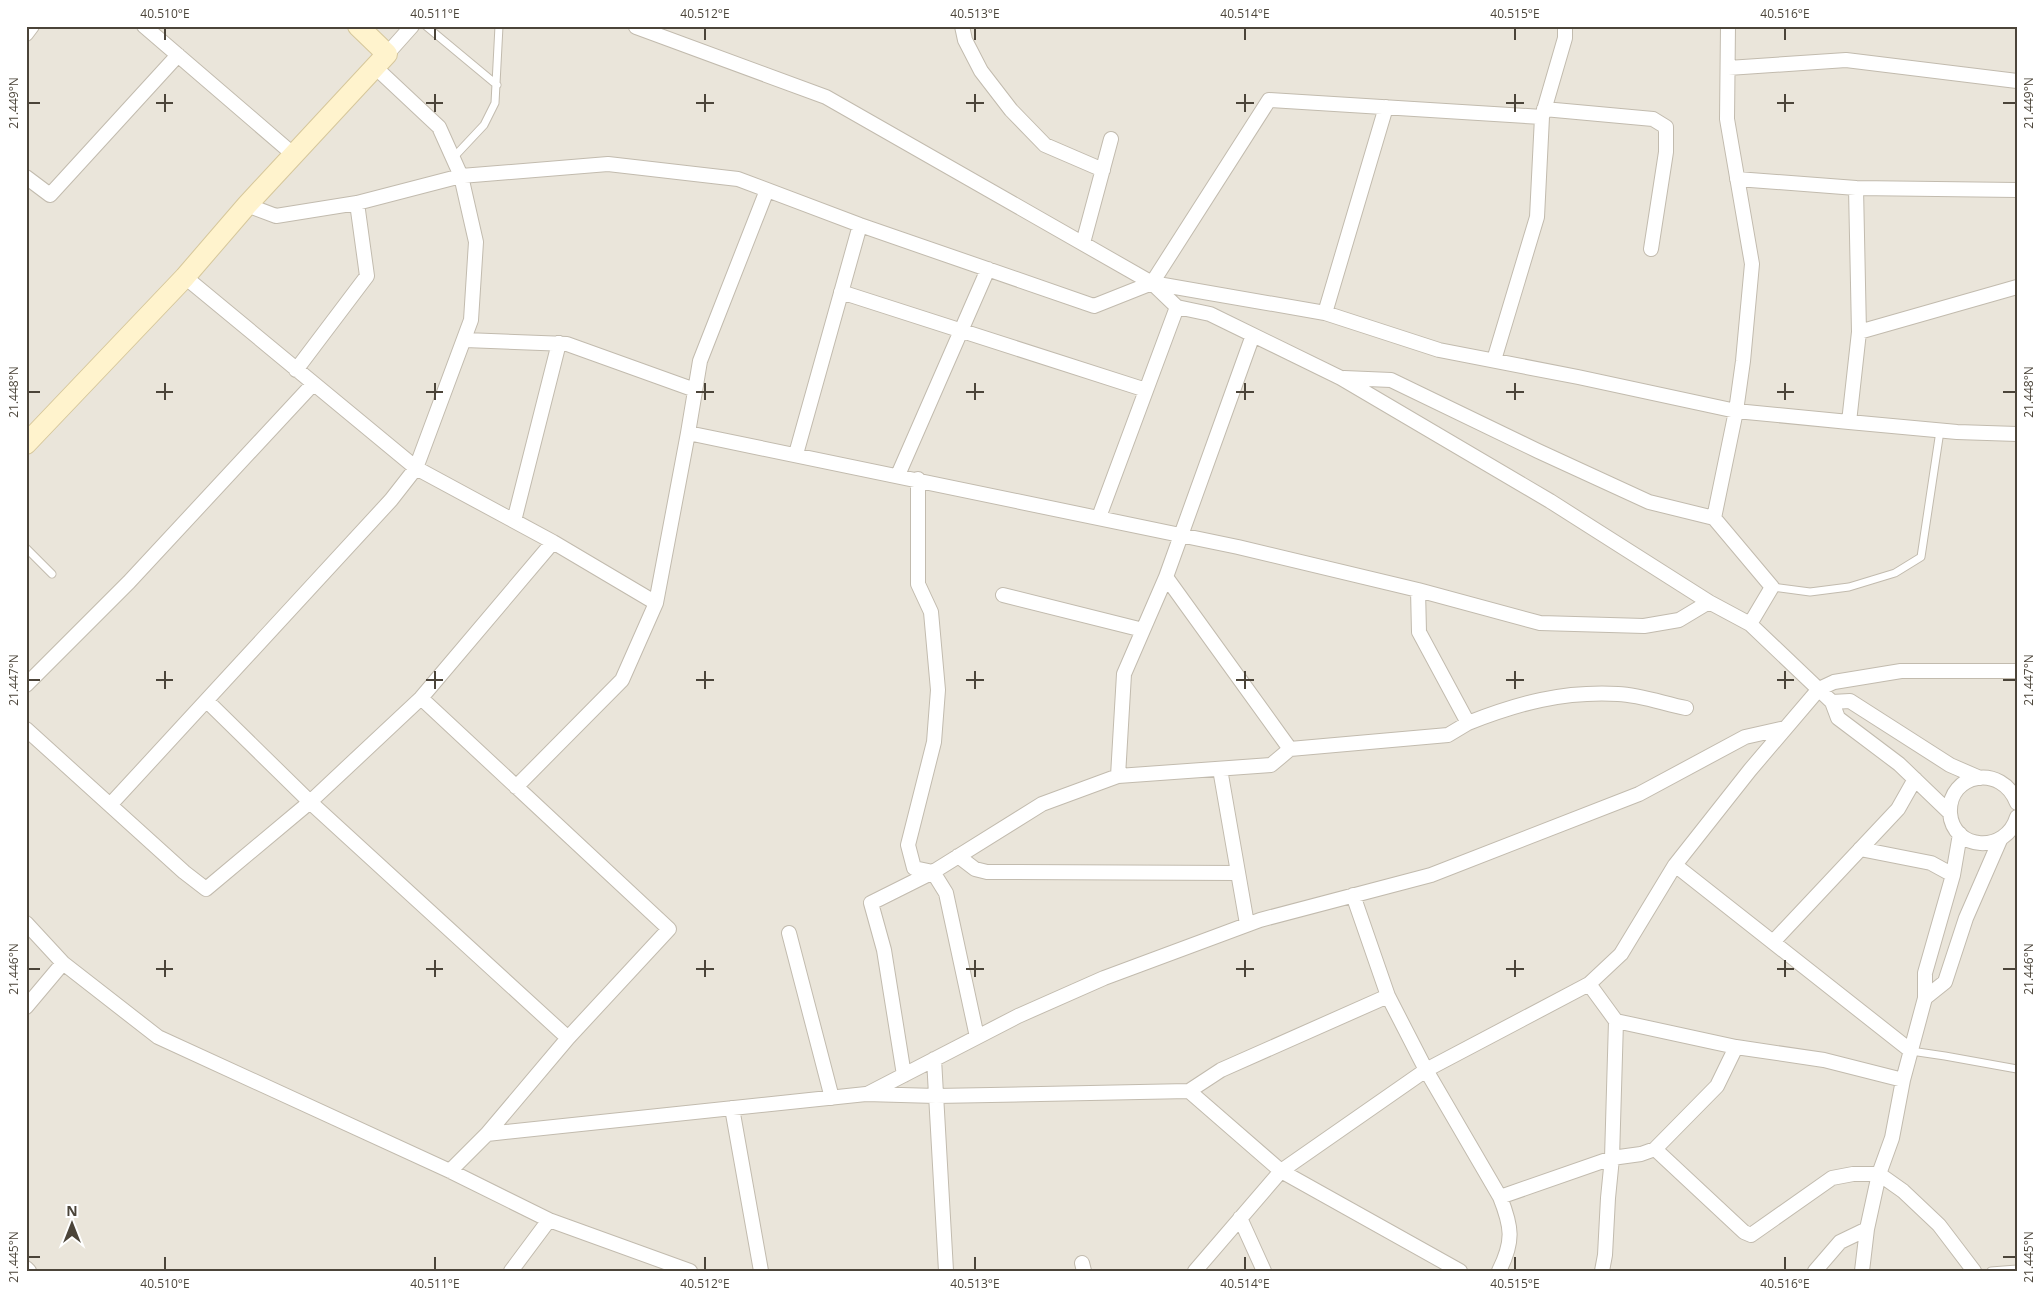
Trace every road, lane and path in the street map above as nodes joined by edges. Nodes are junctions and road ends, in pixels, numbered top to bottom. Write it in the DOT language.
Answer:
graph roads {
  1 [pos="32,26"];
  2 [pos="144,26"];
  3 [pos="358,26"];
  4 [pos="412,26"];
  5 [pos="426,26"];
  6 [pos="499,26"];
  7 [pos="636,26"];
  8 [pos="641,26"];
  9 [pos="962,26"];
  10 [pos="1565,26"];
  11 [pos="1728,26"];
  12 [pos="26,34"];
  13 [pos="178,55"];
  14 [pos="381,61"];
  15 [pos="1728,68"];
  16 [pos="2017,81"];
  17 [pos="497,85"];
  18 [pos="1386,107"];
  19 [pos="1543,113"];
  20 [pos="1111,139"];
  21 [pos="294,155"];
  22 [pos="453,158"];
  23 [pos="1103,170"];
  24 [pos="461,176"];
  25 [pos="26,177"];
  26 [pos="1737,180"];
  27 [pos="1856,188"];
  28 [pos="767,190"];
  29 [pos="2017,190"];
  30 [pos="357,203"];
  31 [pos="247,206"];
  32 [pos="860,225"];
  33 [pos="1083,243"];
  34 [pos="1651,249"];
  35 [pos="988,269"];
  36 [pos="185,277"];
  37 [pos="1152,283"];
  38 [pos="2017,286"];
  39 [pos="841,292"];
  40 [pos="1177,307"];
  41 [pos="1325,313"];
  42 [pos="961,330"];
  43 [pos="1859,332"];
  44 [pos="1254,335"];
  45 [pos="465,340"];
  46 [pos="560,343"];
  47 [pos="1494,360"];
  48 [pos="296,370"];
  49 [pos="1341,378"];
  50 [pos="313,384"];
  51 [pos="695,390"];
  52 [pos="1146,390"];
  53 [pos="1736,411"];
  54 [pos="1849,422"];
  55 [pos="1940,431"];
  56 [pos="688,432"];
  57 [pos="2017,434"];
  58 [pos="26,444"];
  59 [pos="796,454"];
  60 [pos="416,468"];
  61 [pos="898,475"];
  62 [pos="918,479"];
  63 [pos="1099,517"];
  64 [pos="1714,518"];
  65 [pos="514,520"];
  66 [pos="1181,534"];
  67 [pos="553,542"];
  68 [pos="26,548"];
  69 [pos="52,574"];
  70 [pos="1166,577"];
  71 [pos="1772,587"];
  72 [pos="1418,590"];
  73 [pos="1003,595"];
  74 [pos="1709,602"];
  75 [pos="656,603"];
  76 [pos="1750,624"];
  77 [pos="1143,630"];
  78 [pos="2017,671"];
  79 [pos="26,685"];
  80 [pos="1819,689"];
  81 [pos="422,698"];
  82 [pos="207,701"];
  83 [pos="1832,702"];
  84 [pos="1686,708"];
  85 [pos="1468,723"];
  86 [pos="1784,728"];
  87 [pos="26,729"];
  88 [pos="1290,749"];
  89 [pos="1220,769"];
  90 [pos="1118,776"];
  91 [pos="1980,778"];
  92 [pos="1915,779"];
  93 [pos="516,787"];
  94 [pos="2016,797"];
  95 [pos="310,802"];
  96 [pos="110,805"];
  97 [pos="1950,813"];
  98 [pos="2017,817"];
  99 [pos="1960,834"];
  100 [pos="2007,838"];
  101 [pos="1860,850"];
  102 [pos="958,856"];
  103 [pos="1675,865"];
  104 [pos="932,872"];
  105 [pos="1238,873"];
  106 [pos="1952,875"];
  107 [pos="1353,895"];
  108 [pos="26,922"];
  109 [pos="1247,924"];
  110 [pos="789,933"];
  111 [pos="1773,942"];
  112 [pos="63,963"];
  113 [pos="1589,984"];
  114 [pos="1388,996"];
  115 [pos="1925,998"];
  116 [pos="26,1007"];
  117 [pos="1616,1021"];
  118 [pos="977,1037"];
  119 [pos="568,1038"];
  120 [pos="1736,1047"];
  121 [pos="1911,1052"];
  122 [pos="934,1059"];
  123 [pos="2017,1069"];
  124 [pos="1426,1070"];
  125 [pos="904,1075"];
  126 [pos="1903,1080"];
  127 [pos="1189,1091"];
  128 [pos="866,1094"];
  129 [pos="936,1096"];
  130 [pos="832,1098"];
  131 [pos="732,1108"];
  132 [pos="487,1134"];
  133 [pos="1655,1149"];
  134 [pos="1612,1158"];
  135 [pos="450,1171"];
  136 [pos="1281,1171"];
  137 [pos="1878,1174"];
  138 [pos="1500,1197"];
  139 [pos="1240,1218"];
  140 [pos="550,1220"];
  141 [pos="1867,1229"];
  142 [pos="26,1268"];
  143 [pos="2017,1269"];
  144 [pos="30,1271"];
  145 [pos="511,1271"];
  146 [pos="690,1271"];
  147 [pos="760,1271"];
  148 [pos="946,1271"];
  149 [pos="1195,1271"];
  150 [pos="1264,1271"];
  151 [pos="1460,1271"];
  152 [pos="1499,1271"];
  153 [pos="1602,1271"];
  154 [pos="1815,1271"];
  155 [pos="1862,1271"];
  156 [pos="1974,1271"];
  157 [pos="1991,1271"];
  1 -- 12 [label="street"];
  2 -- 13 [label="street"];
  3 -- 14 [label="main road"];
  4 -- 14 [label="street"];
  5 -- 17 [label="lane"];
  6 -- 17 [label="lane"];
  7 -- 8 [label="street"];
  7 -- 33 [label="street"];
  9 -- 23 [label="street"];
  10 -- 19 [label="street"];
  11 -- 15 [label="street"];
  13 -- 21 [label="street"];
  13 -- 25 [label="street"];
  14 -- 21 [label="main road"];
  14 -- 22 [label="street"];
  15 -- 16 [label="street"];
  15 -- 26 [label="street"];
  17 -- 22 [label="lane"];
  18 -- 19 [label="street"];
  18 -- 37 [label="street"];
  18 -- 41 [label="street"];
  19 -- 34 [label="street"];
  19 -- 47 [label="street"];
  20 -- 23 [label="street"];
  21 -- 31 [label="main road"];
  22 -- 24 [label="street"];
  23 -- 33 [label="street"];
  24 -- 28 [label="street"];
  24 -- 30 [label="street"];
  24 -- 45 [label="street"];
  26 -- 27 [label="street"];
  26 -- 53 [label="street"];
  27 -- 29 [label="street"];
  27 -- 43 [label="street"];
  28 -- 32 [label="street"];
  28 -- 51 [label="street"];
  30 -- 31 [label="street"];
  30 -- 48 [label="street"];
  31 -- 36 [label="main road"];
  32 -- 35 [label="street"];
  32 -- 39 [label="street"];
  33 -- 37 [label="street"];
  35 -- 37 [label="street"];
  35 -- 42 [label="street"];
  36 -- 48 [label="street"];
  36 -- 58 [label="main road"];
  37 -- 40 [label="street"];
  37 -- 41 [label="street"];
  38 -- 43 [label="street"];
  39 -- 42 [label="street"];
  39 -- 59 [label="street"];
  40 -- 44 [label="street"];
  40 -- 52 [label="street"];
  41 -- 47 [label="street"];
  42 -- 52 [label="street"];
  42 -- 61 [label="street"];
  43 -- 54 [label="street"];
  44 -- 49 [label="street"];
  44 -- 66 [label="street"];
  45 -- 46 [label="street"];
  45 -- 60 [label="street"];
  46 -- 51 [label="street"];
  46 -- 65 [label="street"];
  47 -- 53 [label="street"];
  48 -- 50 [label="street"];
  49 -- 64 [label="street"];
  49 -- 74 [label="street"];
  50 -- 60 [label="street"];
  50 -- 79 [label="street"];
  51 -- 56 [label="street"];
  52 -- 63 [label="street"];
  53 -- 54 [label="street"];
  53 -- 64 [label="street"];
  54 -- 55 [label="street"];
  55 -- 57 [label="street"];
  55 -- 71 [label="lane"];
  56 -- 59 [label="street"];
  56 -- 75 [label="street"];
  59 -- 61 [label="street"];
  60 -- 65 [label="street"];
  60 -- 82 [label="street"];
  61 -- 62 [label="street"];
  62 -- 63 [label="street"];
  62 -- 104 [label="street"];
  63 -- 66 [label="street"];
  64 -- 71 [label="street"];
  65 -- 67 [label="street"];
  66 -- 70 [label="street"];
  66 -- 72 [label="street"];
  67 -- 75 [label="street"];
  67 -- 81 [label="street"];
  68 -- 69 [label="lane"];
  70 -- 77 [label="street"];
  70 -- 88 [label="street"];
  71 -- 76 [label="street"];
  72 -- 74 [label="street"];
  72 -- 85 [label="street"];
  73 -- 77 [label="street"];
  74 -- 76 [label="street"];
  75 -- 93 [label="street"];
  76 -- 80 [label="street"];
  77 -- 90 [label="street"];
  78 -- 80 [label="street"];
  80 -- 83 [label="street"];
  80 -- 86 [label="street"];
  81 -- 93 [label="street"];
  81 -- 95 [label="street"];
  82 -- 95 [label="street"];
  82 -- 96 [label="street"];
  83 -- 91 [label="street"];
  83 -- 92 [label="street"];
  84 -- 85 [label="street"];
  85 -- 88 [label="street"];
  86 -- 103 [label="street"];
  86 -- 107 [label="street"];
  87 -- 96 [label="street"];
  88 -- 89 [label="street"];
  89 -- 90 [label="street"];
  89 -- 105 [label="street"];
  90 -- 102 [label="street"];
  91 -- 94 [label="street"];
  91 -- 97 [label="street"];
  92 -- 97 [label="street"];
  92 -- 101 [label="street"];
  93 -- 119 [label="street"];
  95 -- 96 [label="street"];
  95 -- 119 [label="street"];
  97 -- 99 [label="street"];
  98 -- 100 [label="street"];
  99 -- 100 [label="street"];
  99 -- 106 [label="street"];
  100 -- 115 [label="street"];
  101 -- 106 [label="street"];
  101 -- 111 [label="street"];
  102 -- 104 [label="street"];
  102 -- 105 [label="street"];
  103 -- 111 [label="street"];
  103 -- 113 [label="street"];
  104 -- 118 [label="street"];
  104 -- 125 [label="street"];
  105 -- 109 [label="street"];
  106 -- 115 [label="street"];
  107 -- 109 [label="street"];
  107 -- 114 [label="street"];
  108 -- 112 [label="street"];
  109 -- 118 [label="street"];
  110 -- 130 [label="street"];
  111 -- 121 [label="street"];
  112 -- 116 [label="street"];
  112 -- 135 [label="street"];
  113 -- 117 [label="street"];
  113 -- 124 [label="street"];
  114 -- 124 [label="street"];
  114 -- 127 [label="street"];
  115 -- 121 [label="street"];
  117 -- 120 [label="street"];
  117 -- 134 [label="street"];
  118 -- 122 [label="street"];
  119 -- 132 [label="street"];
  120 -- 126 [label="street"];
  120 -- 133 [label="street"];
  121 -- 123 [label="lane"];
  121 -- 126 [label="street"];
  122 -- 125 [label="street"];
  122 -- 129 [label="street"];
  124 -- 136 [label="street"];
  124 -- 138 [label="street"];
  125 -- 128 [label="street"];
  126 -- 137 [label="street"];
  127 -- 129 [label="street"];
  127 -- 136 [label="street"];
  128 -- 129 [label="street"];
  128 -- 130 [label="street"];
  129 -- 148 [label="street"];
  130 -- 131 [label="street"];
  131 -- 132 [label="street"];
  131 -- 147 [label="street"];
  132 -- 135 [label="street"];
  133 -- 134 [label="street"];
  133 -- 137 [label="street"];
  134 -- 138 [label="street"];
  134 -- 153 [label="street"];
  135 -- 140 [label="street"];
  136 -- 139 [label="street"];
  136 -- 151 [label="street"];
  137 -- 141 [label="street"];
  137 -- 156 [label="street"];
  138 -- 152 [label="street"];
  139 -- 149 [label="street"];
  139 -- 150 [label="street"];
  140 -- 145 [label="street"];
  140 -- 146 [label="street"];
  141 -- 154 [label="street"];
  141 -- 155 [label="street"];
  142 -- 144 [label="street"];
  143 -- 157 [label="lane"];
}
